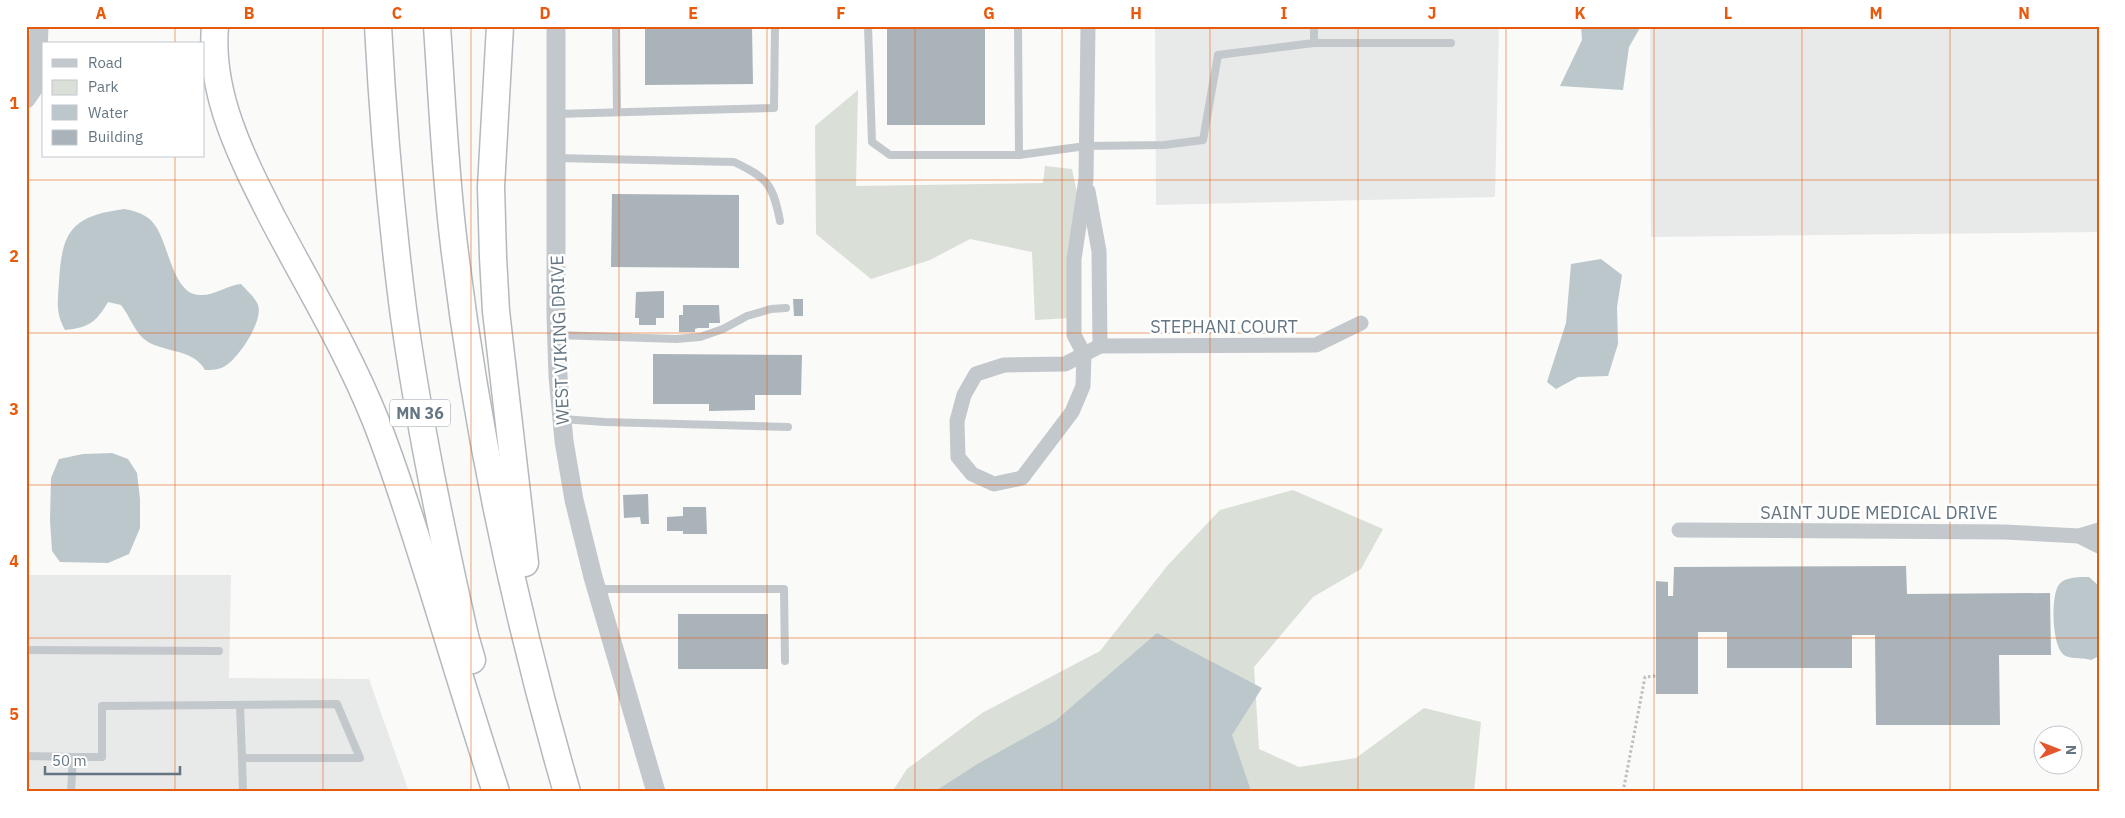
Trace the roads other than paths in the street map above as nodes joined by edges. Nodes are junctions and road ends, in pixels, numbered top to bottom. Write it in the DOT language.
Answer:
graph roads {
  1 [pos="39,26"];
  2 [pos="215,26"];
  3 [pos="378,26"];
  4 [pos="437,26"];
  5 [pos="500,26"];
  6 [pos="556,26"];
  7 [pos="616,26"];
  8 [pos="775,26"];
  9 [pos="868,26"];
  10 [pos="1018,26"];
  11 [pos="1088,26"];
  12 [pos="1314,26"];
  13 [pos="1314,43"];
  14 [pos="1451,43"];
  15 [pos="26,99"];
  16 [pos="617,112"];
  17 [pos="556,114"];
  18 [pos="1086,146"];
  19 [pos="1019,155"];
  20 [pos="556,158"];
  21 [pos="1086,179"];
  22 [pos="780,221"];
  23 [pos="786,308"];
  24 [pos="1362,323"];
  25 [pos="556,335"];
  26 [pos="1100,346"];
  27 [pos="1084,354"];
  28 [pos="562,419"];
  29 [pos="788,427"];
  30 [pos="1679,530"];
  31 [pos="2099,530"];
  32 [pos="2079,536"];
  33 [pos="2099,546"];
  34 [pos="596,589"];
  35 [pos="26,650"];
  36 [pos="219,651"];
  37 [pos="785,661"];
  38 [pos="240,705"];
  39 [pos="546,714"];
  40 [pos="26,756"];
  41 [pos="74,757"];
  42 [pos="242,758"];
  43 [pos="71,792"];
  44 [pos="243,792"];
  45 [pos="496,792"];
  46 [pos="511,792"];
  47 [pos="567,792"];
  48 [pos="656,792"];
  1 -- 15 [label="street"];
  2 -- 45 [label="highway"];
  3 -- 46 [label="highway, MN 36"];
  4 -- 39 [label="highway"];
  5 -- 39 [label="highway"];
  6 -- 17 [label="street, WEST VIKING DRIVE"];
  7 -- 16 [label="lane"];
  8 -- 16 [label="lane"];
  9 -- 19 [label="lane"];
  10 -- 19 [label="lane"];
  11 -- 18 [label="street"];
  12 -- 13 [label="lane"];
  13 -- 14 [label="lane"];
  13 -- 18 [label="lane"];
  16 -- 17 [label="lane"];
  17 -- 20 [label="street, WEST VIKING DRIVE"];
  18 -- 19 [label="lane"];
  18 -- 21 [label="street"];
  20 -- 22 [label="lane"];
  20 -- 25 [label="street, WEST VIKING DRIVE"];
  21 -- 26 [label="street"];
  21 -- 27 [label="street"];
  23 -- 25 [label="lane"];
  24 -- 26 [label="street, STEPHANI COURT"];
  25 -- 28 [label="street, WEST VIKING DRIVE"];
  26 -- 27 [label="street, STEPHANI COURT"];
  27 -- 27 [label="street, STEPHANI COURT"];
  28 -- 29 [label="lane"];
  28 -- 34 [label="street, WEST VIKING DRIVE"];
  30 -- 32 [label="street, SAINT JUDE MEDICAL DRIVE"];
  31 -- 32 [label="street, SAINT JUDE MEDICAL DRIVE"];
  32 -- 33 [label="street, SAINT JUDE MEDICAL DRIVE"];
  34 -- 37 [label="lane"];
  34 -- 48 [label="street, WEST VIKING DRIVE"];
  35 -- 36 [label="lane"];
  38 -- 41 [label="lane"];
  38 -- 42 [label="lane"];
  38 -- 42 [label="lane"];
  39 -- 47 [label="highway"];
  40 -- 41 [label="lane"];
  41 -- 43 [label="lane"];
  42 -- 44 [label="lane"];
}
